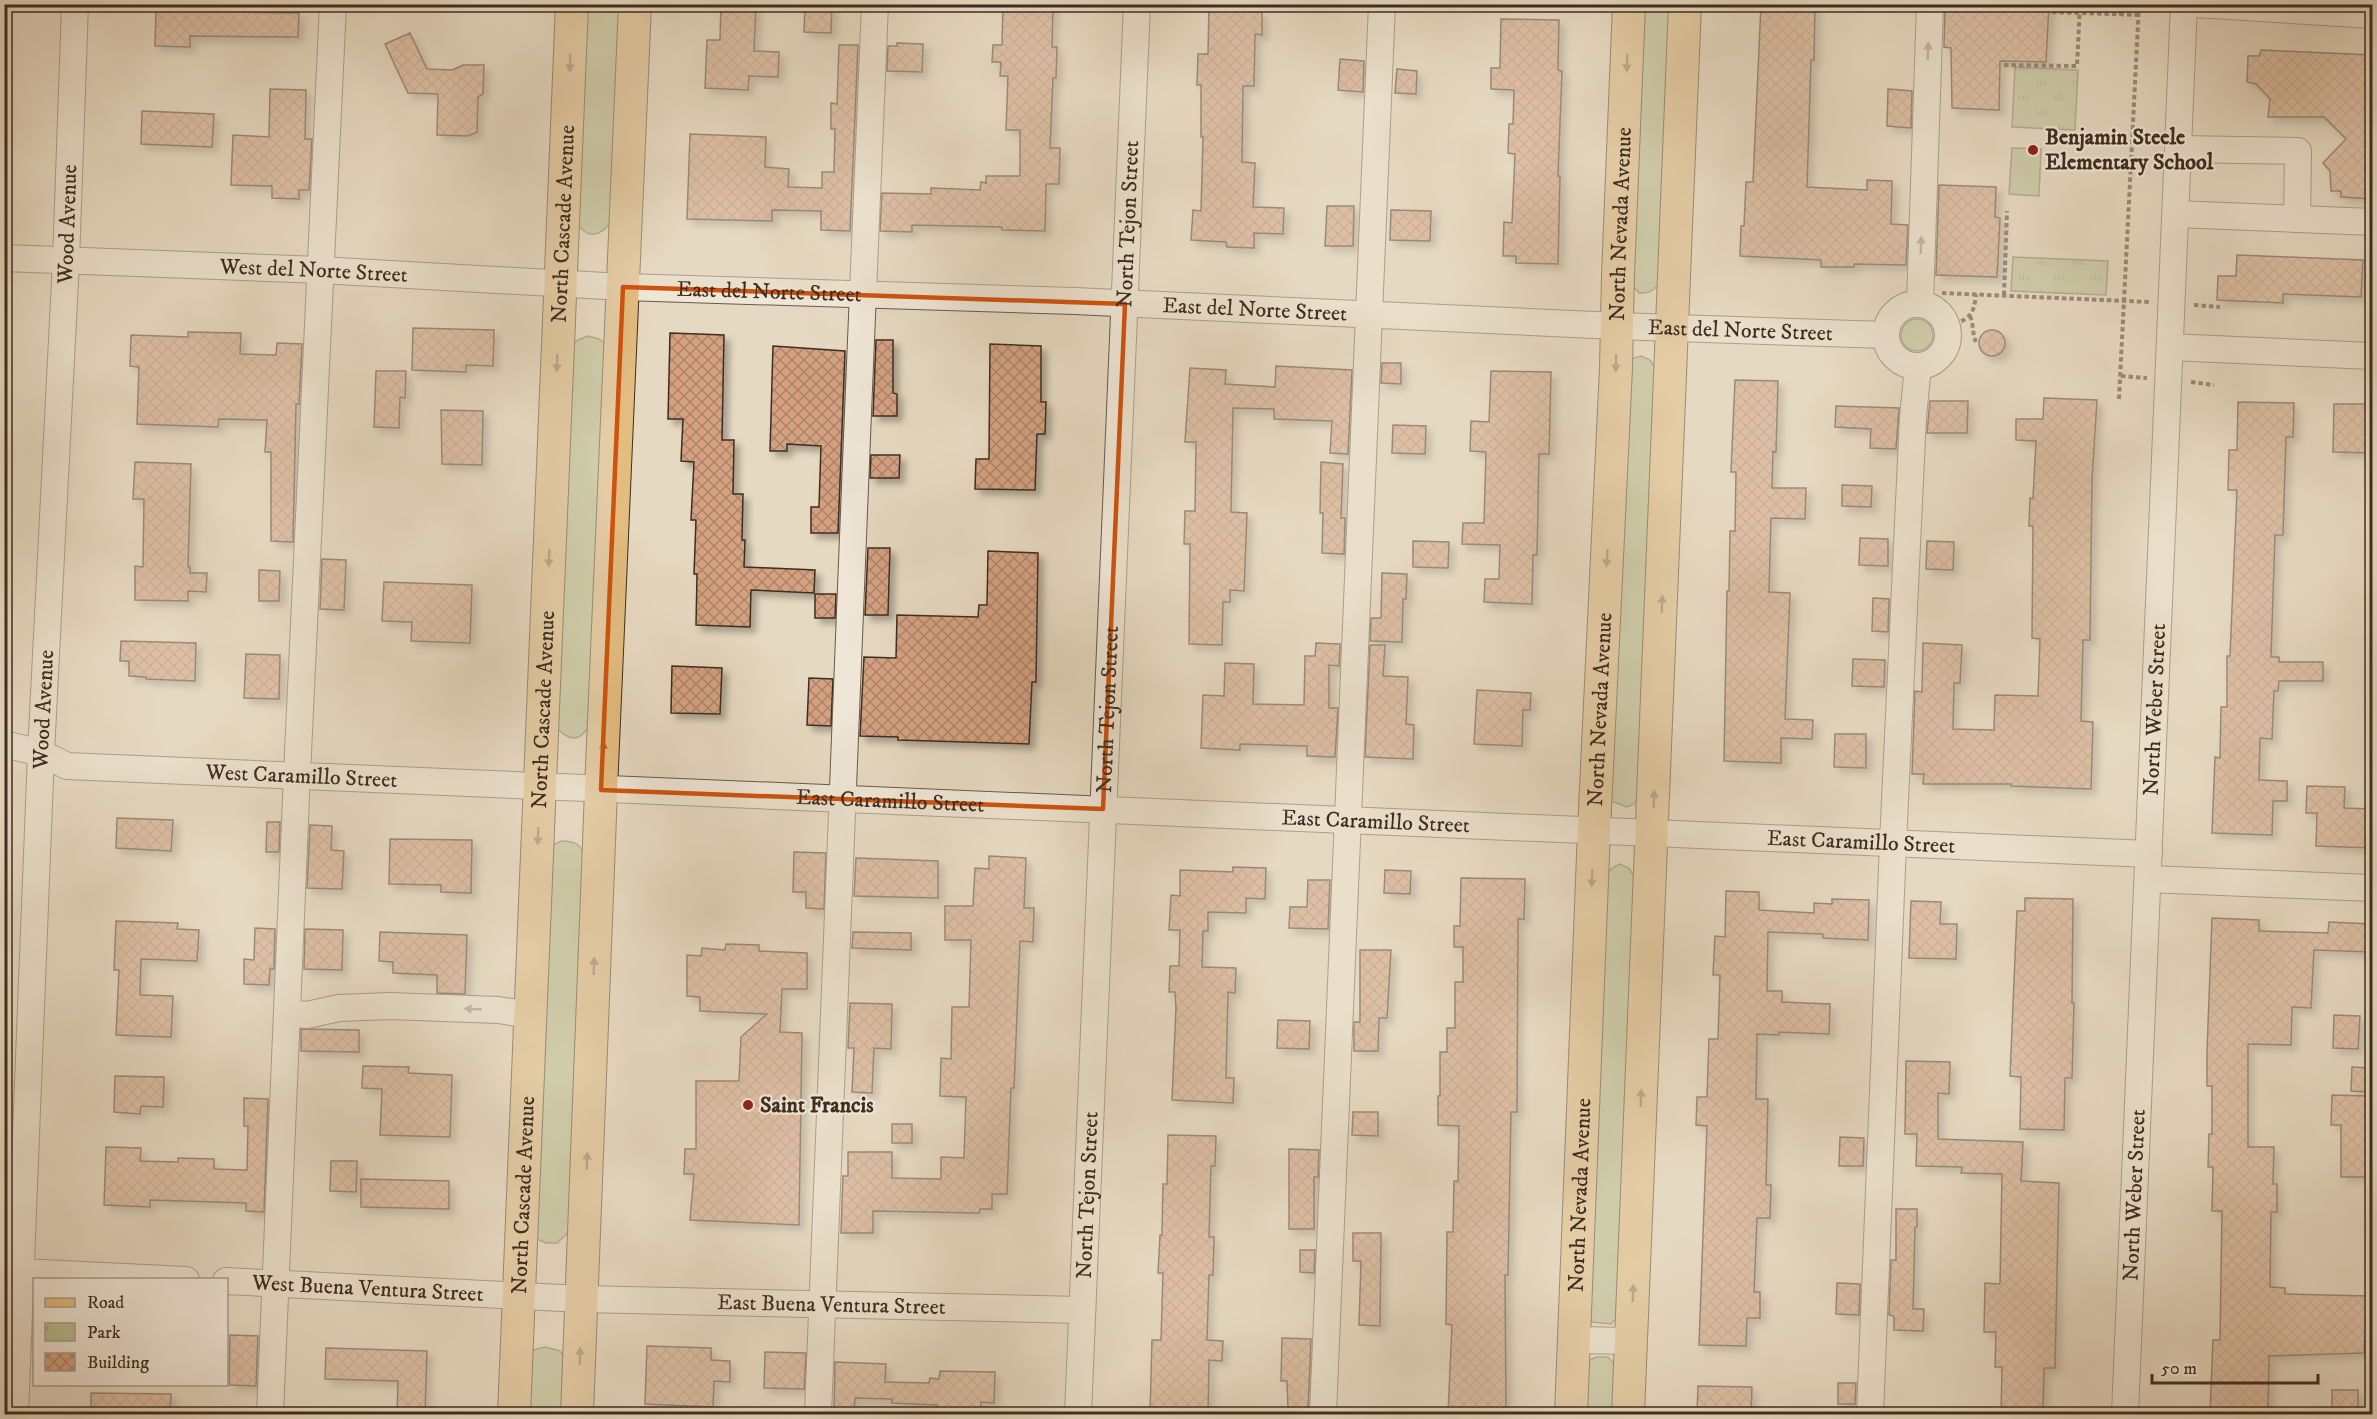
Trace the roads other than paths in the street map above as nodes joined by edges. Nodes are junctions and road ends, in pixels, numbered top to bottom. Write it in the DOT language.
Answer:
graph roads {
  1 [pos="75,4"];
  2 [pos="333,4"];
  3 [pos="572,4"];
  4 [pos="635,4"];
  5 [pos="875,4"];
  6 [pos="1137,4"];
  7 [pos="1382,4"];
  8 [pos="1629,4"];
  9 [pos="1685,4"];
  10 [pos="1930,4"];
  11 [pos="2184,4"];
  12 [pos="2195,4"];
  13 [pos="2373,15"];
  14 [pos="2179,149"];
  15 [pos="2176,214"];
  16 [pos="2297,219"];
  17 [pos="2373,222"];
  18 [pos="4,258"];
  19 [pos="66,261"];
  20 [pos="320,270"];
  21 [pos="560,284"];
  22 [pos="624,287"];
  23 [pos="861,294"];
  24 [pos="1920,298"];
  25 [pos="1125,304"];
  26 [pos="1369,315"];
  27 [pos="1616,326"];
  28 [pos="1673,327"];
  29 [pos="1886,335"];
  30 [pos="2170,347"];
  31 [pos="2373,356"];
  32 [pos="1918,366"];
  33 [pos="4,744"];
  34 [pos="41,753"];
  35 [pos="297,774"];
  36 [pos="540,788"];
  37 [pos="601,790"];
  38 [pos="844,800"];
  39 [pos="1103,809"];
  40 [pos="1347,820"];
  41 [pos="1594,830"];
  42 [pos="1652,834"];
  43 [pos="1893,843"];
  44 [pos="2149,866"];
  45 [pos="2373,888"];
  46 [pos="287,1013"];
  47 [pos="531,1015"];
  48 [pos="21,1272"];
  49 [pos="145,1278"];
  50 [pos="228,1281"];
  51 [pos="275,1284"];
  52 [pos="519,1294"];
  53 [pos="582,1299"];
  54 [pos="823,1304"];
  55 [pos="1082,1310"];
  56 [pos="1575,1340"];
  57 [pos="1631,1341"];
  58 [pos="15,1414"];
  59 [pos="270,1414"];
  60 [pos="514,1414"];
  61 [pos="577,1414"];
  62 [pos="818,1414"];
  63 [pos="1078,1414"];
  64 [pos="1323,1414"];
  65 [pos="1571,1414"];
  66 [pos="1628,1414"];
  67 [pos="1870,1414"];
  68 [pos="2125,1414"];
  1 -- 19 [label="street, Wood Avenue"];
  2 -- 20 [label="street"];
  3 -- 21 [label="main road, North Cascade Avenue, one-way"];
  4 -- 22 [label="main road"];
  5 -- 23 [label="street"];
  6 -- 25 [label="street, North Tejon Street"];
  7 -- 26 [label="street"];
  8 -- 27 [label="main road, North Nevada Avenue, one-way"];
  9 -- 28 [label="main road"];
  24 -- 10 [label="street, one-way"];
  11 -- 14 [label="street, North Weber Street"];
  12 -- 13 [label="street"];
  14 -- 15 [label="street, North Weber Street"];
  14 -- 16 [label="street"];
  15 -- 16 [label="street"];
  15 -- 30 [label="street, North Weber Street"];
  16 -- 17 [label="street"];
  18 -- 19 [label="street, West del Norte Street"];
  19 -- 20 [label="street, West del Norte Street"];
  19 -- 34 [label="street, Wood Avenue"];
  20 -- 21 [label="street, West del Norte Street"];
  20 -- 35 [label="street"];
  21 -- 22 [label="street, West del Norte Street"];
  21 -- 36 [label="main road, North Cascade Avenue, one-way"];
  22 -- 23 [label="street, East del Norte Street"];
  37 -- 22 [label="main road, one-way"];
  23 -- 25 [label="street, East del Norte Street"];
  23 -- 38 [label="street"];
  24 -- 29 [label="street"];
  24 -- 32 [label="street"];
  25 -- 26 [label="street, East del Norte Street"];
  25 -- 39 [label="street, North Tejon Street"];
  26 -- 27 [label="street, East del Norte Street"];
  26 -- 40 [label="street"];
  27 -- 28 [label="street, East del Norte Street"];
  27 -- 41 [label="main road, North Nevada Avenue, one-way"];
  28 -- 29 [label="street, East del Norte Street"];
  42 -- 28 [label="main road, one-way"];
  29 -- 32 [label="street"];
  30 -- 31 [label="street"];
  30 -- 44 [label="street, North Weber Street"];
  32 -- 43 [label="street"];
  33 -- 34 [label="street, West Caramillo Street"];
  34 -- 35 [label="street, West Caramillo Street"];
  34 -- 48 [label="street, Wood Avenue"];
  35 -- 36 [label="street, West Caramillo Street"];
  35 -- 46 [label="street"];
  36 -- 37 [label="street, West Caramillo Street"];
  36 -- 47 [label="main road, North Cascade Avenue, one-way"];
  37 -- 38 [label="street, East Caramillo Street"];
  53 -- 37 [label="main road, one-way"];
  38 -- 39 [label="street, East Caramillo Street"];
  38 -- 54 [label="street"];
  39 -- 40 [label="street, East Caramillo Street"];
  39 -- 55 [label="street, North Tejon Street"];
  40 -- 41 [label="street, East Caramillo Street"];
  40 -- 64 [label="street"];
  41 -- 42 [label="street, East Caramillo Street"];
  41 -- 56 [label="main road, North Nevada Avenue, one-way"];
  42 -- 43 [label="street, East Caramillo Street"];
  57 -- 42 [label="main road, one-way"];
  43 -- 44 [label="street, East Caramillo Street"];
  43 -- 67 [label="street"];
  44 -- 45 [label="street, East Caramillo Street"];
  44 -- 68 [label="street, North Weber Street"];
  47 -- 46 [label="street, one-way"];
  46 -- 51 [label="street"];
  47 -- 52 [label="main road, North Cascade Avenue"];
  48 -- 49 [label="street"];
  48 -- 58 [label="street, Wood Avenue"];
  50 -- 51 [label="street, West Buena Ventura Street"];
  51 -- 52 [label="street, West Buena Ventura Street"];
  51 -- 59 [label="street"];
  52 -- 53 [label="street, West Buena Ventura Street"];
  52 -- 60 [label="main road, North Cascade Avenue"];
  53 -- 54 [label="street, East Buena Ventura Street"];
  61 -- 53 [label="main road, one-way"];
  54 -- 55 [label="street, East Buena Ventura Street"];
  54 -- 62 [label="street"];
  55 -- 63 [label="street, North Tejon Street"];
  56 -- 57 [label="street"];
  56 -- 65 [label="main road, North Nevada Avenue"];
  57 -- 66 [label="main road"];
}
